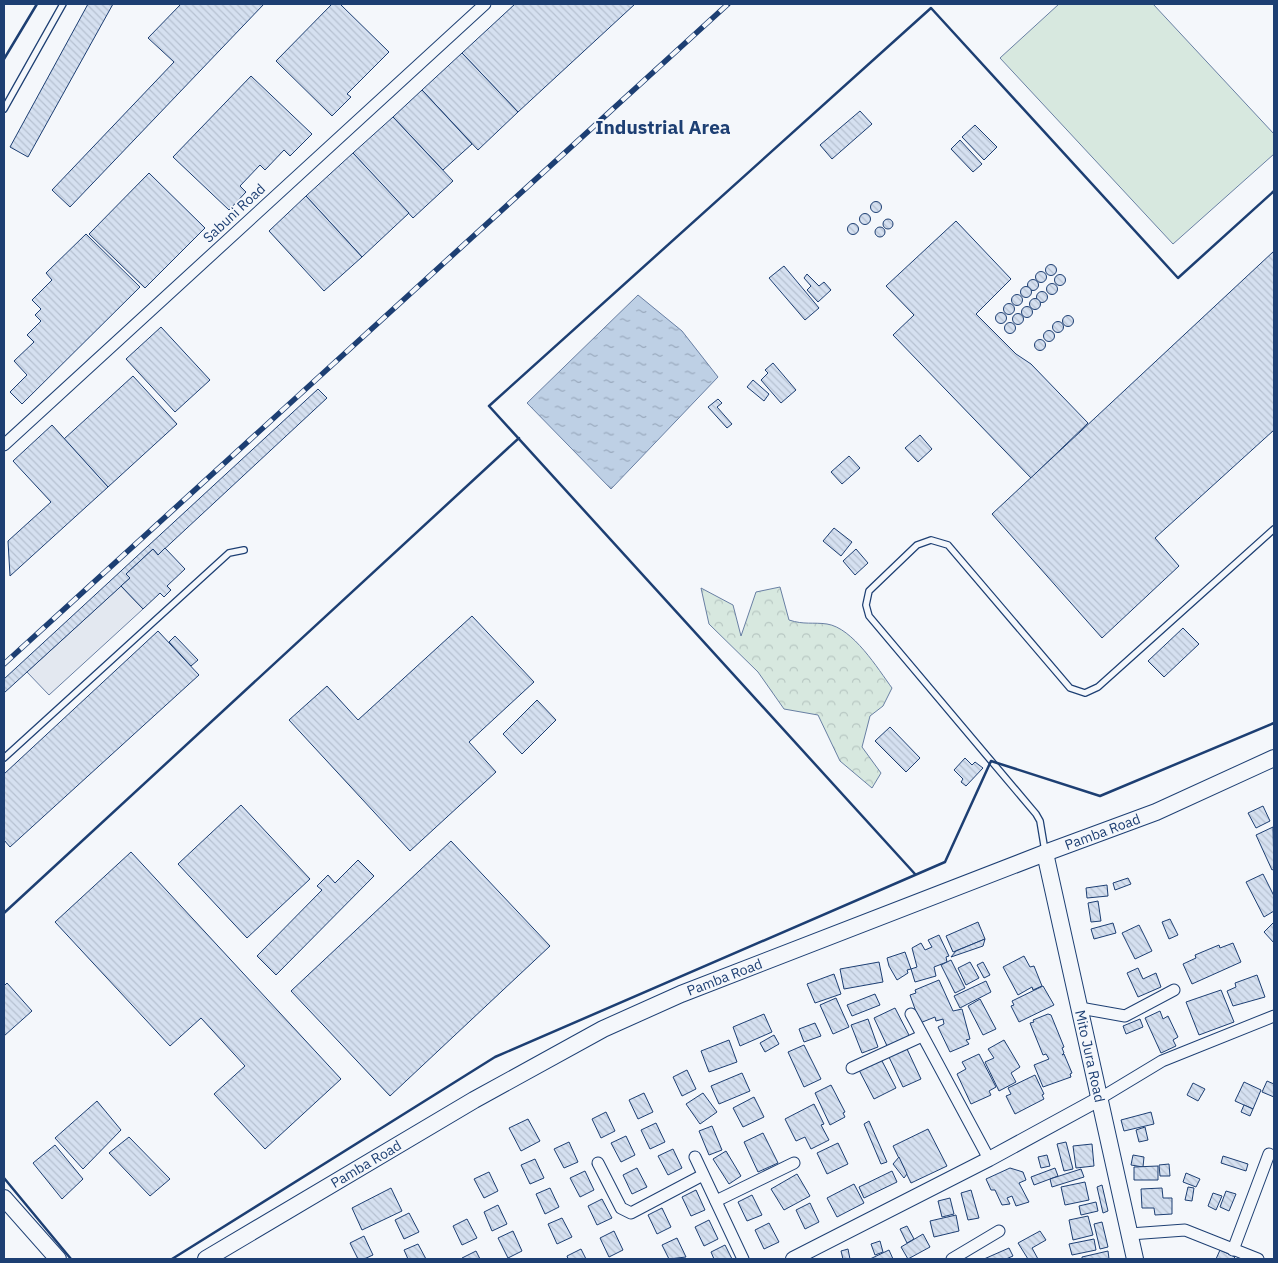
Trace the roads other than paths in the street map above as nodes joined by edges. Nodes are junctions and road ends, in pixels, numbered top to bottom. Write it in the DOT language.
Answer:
graph roads {
  1 [pos="63,4"];
  2 [pos="486,4"];
  3 [pos="4,108"];
  4 [pos="4,445"];
  5 [pos="1274,529"];
  6 [pos="244,550"];
  7 [pos="4,758"];
  8 [pos="1274,760"];
  9 [pos="1045,852"];
  10 [pos="1174,990"];
  11 [pos="1080,1008"];
  12 [pos="911,1014"];
  13 [pos="1274,1016"];
  14 [pos="922,1036"];
  15 [pos="852,1068"];
  16 [pos="1099,1098"];
  17 [pos="1269,1154"];
  18 [pos="695,1157"];
  19 [pos="989,1159"];
  20 [pos="598,1163"];
  21 [pos="794,1163"];
  22 [pos="703,1175"];
  23 [pos="4,1198"];
  24 [pos="716,1202"];
  25 [pos="999,1231"];
  26 [pos="1130,1234"];
  27 [pos="1233,1250"];
  28 [pos="58,1259"];
  29 [pos="206,1259"];
  30 [pos="743,1259"];
  31 [pos="795,1259"];
  32 [pos="952,1259"];
  33 [pos="1136,1259"];
  34 [pos="1258,1259"];
  1 -- 3 [label="lane"];
  2 -- 4 [label="street, Sabuni Road"];
  5 -- 9 [label="lane"];
  6 -- 7 [label="lane"];
  8 -- 9 [label="main road, Pamba Road"];
  9 -- 11 [label="main road, Mito Jura Road"];
  9 -- 29 [label="main road, Pamba Road"];
  10 -- 11 [label="street"];
  11 -- 16 [label="main road, Mito Jura Road"];
  12 -- 14 [label="street"];
  13 -- 16 [label="street"];
  14 -- 15 [label="street"];
  14 -- 19 [label="street"];
  16 -- 19 [label="street"];
  16 -- 26 [label="main road, Mito Jura Road"];
  17 -- 27 [label="street"];
  18 -- 22 [label="street"];
  19 -- 31 [label="street"];
  20 -- 22 [label="street"];
  21 -- 24 [label="street"];
  22 -- 24 [label="street"];
  23 -- 28 [label="main road"];
  24 -- 30 [label="street"];
  25 -- 32 [label="street"];
  26 -- 27 [label="street"];
  26 -- 33 [label="main road, Mito Jura Road"];
  27 -- 34 [label="street"];
}
